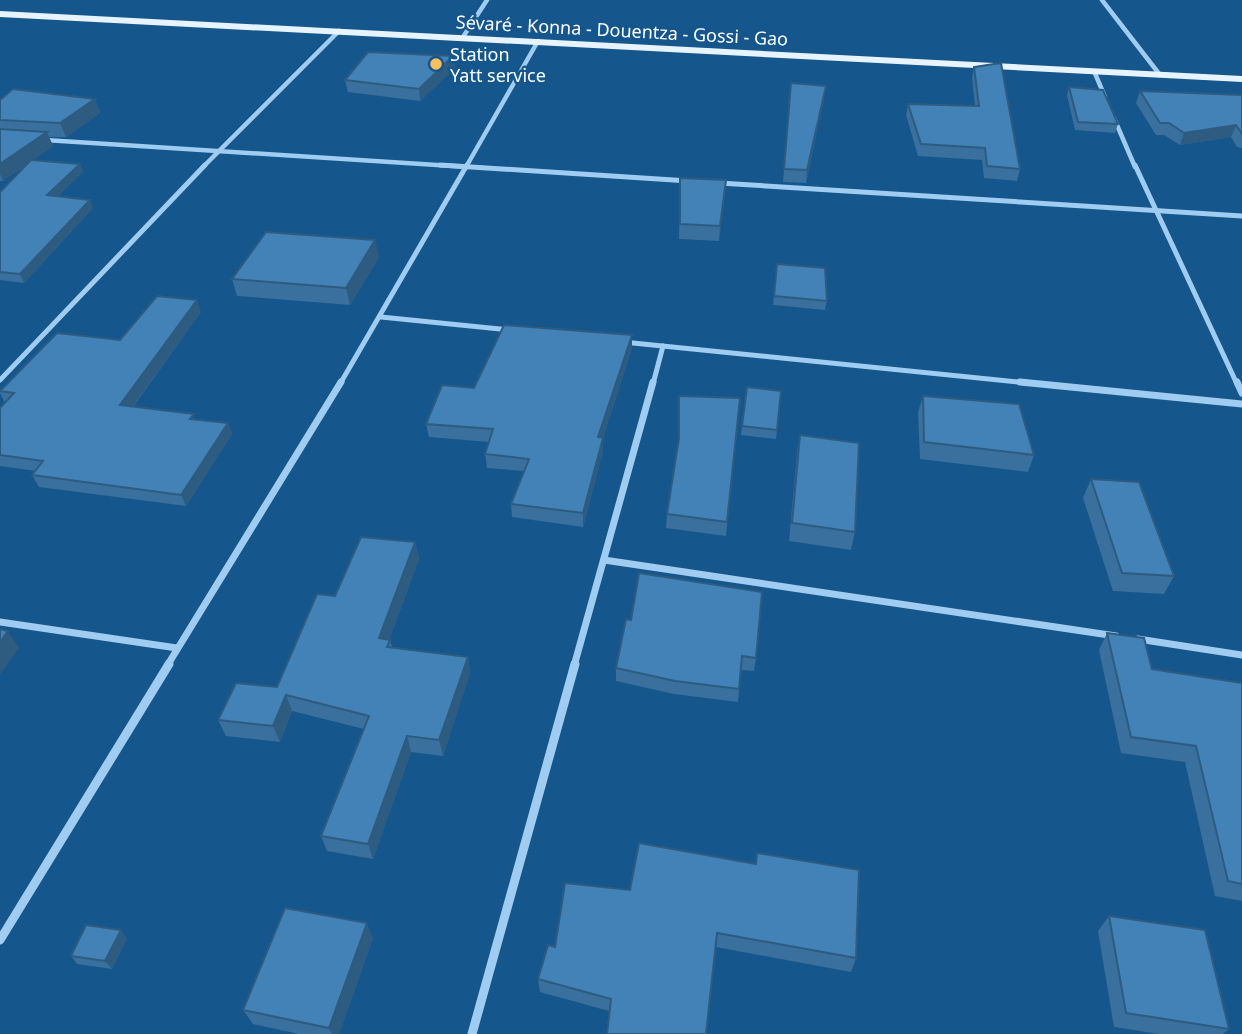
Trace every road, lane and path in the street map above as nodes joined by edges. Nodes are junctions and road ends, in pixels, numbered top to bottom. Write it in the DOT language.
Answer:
graph roads {
  1 [pos="487,0"];
  2 [pos="1102,0"];
  3 [pos="0,14"];
  4 [pos="339,31"];
  5 [pos="463,37"];
  6 [pos="538,41"];
  7 [pos="1094,71"];
  8 [pos="1160,75"];
  9 [pos="1242,79"];
  10 [pos="41,140"];
  11 [pos="218,151"];
  12 [pos="466,167"];
  13 [pos="700,182"];
  14 [pos="714,183"];
  15 [pos="1154,210"];
  16 [pos="1242,216"];
  17 [pos="381,317"];
  18 [pos="516,331"];
  19 [pos="610,340"];
  20 [pos="663,346"];
  21 [pos="0,380"];
  22 [pos="1242,393"];
  23 [pos="1242,404"];
  24 [pos="604,560"];
  25 [pos="0,622"];
  26 [pos="1120,636"];
  27 [pos="1133,638"];
  28 [pos="177,648"];
  29 [pos="1242,654"];
  30 [pos="0,940"];
  31 [pos="472,1034"];
  1 -- 5 [label="street"];
  2 -- 8 [label="street"];
  3 -- 4 [label="main road, Sévaré - Konna - Douentza - Gossi - Gao"];
  4 -- 5 [label="main road, Sévaré - Konna - Douentza - Gossi - Gao"];
  4 -- 11 [label="street"];
  5 -- 6 [label="main road, Sévaré - Konna - Douentza - Gossi - Gao"];
  6 -- 7 [label="main road, Sévaré - Konna - Douentza - Gossi - Gao"];
  6 -- 12 [label="street"];
  7 -- 8 [label="main road, Sévaré - Konna - Douentza - Gossi - Gao"];
  7 -- 15 [label="street"];
  8 -- 9 [label="main road, Sévaré - Konna - Douentza - Gossi - Gao"];
  10 -- 11 [label="street"];
  11 -- 12 [label="street"];
  11 -- 21 [label="street"];
  12 -- 13 [label="street"];
  12 -- 17 [label="street"];
  14 -- 15 [label="street"];
  15 -- 16 [label="street"];
  15 -- 22 [label="street"];
  17 -- 18 [label="street"];
  17 -- 28 [label="street"];
  19 -- 20 [label="street"];
  20 -- 23 [label="street"];
  20 -- 24 [label="street"];
  24 -- 26 [label="street"];
  24 -- 31 [label="street"];
  25 -- 28 [label="street"];
  27 -- 29 [label="street"];
  28 -- 30 [label="street"];
}
